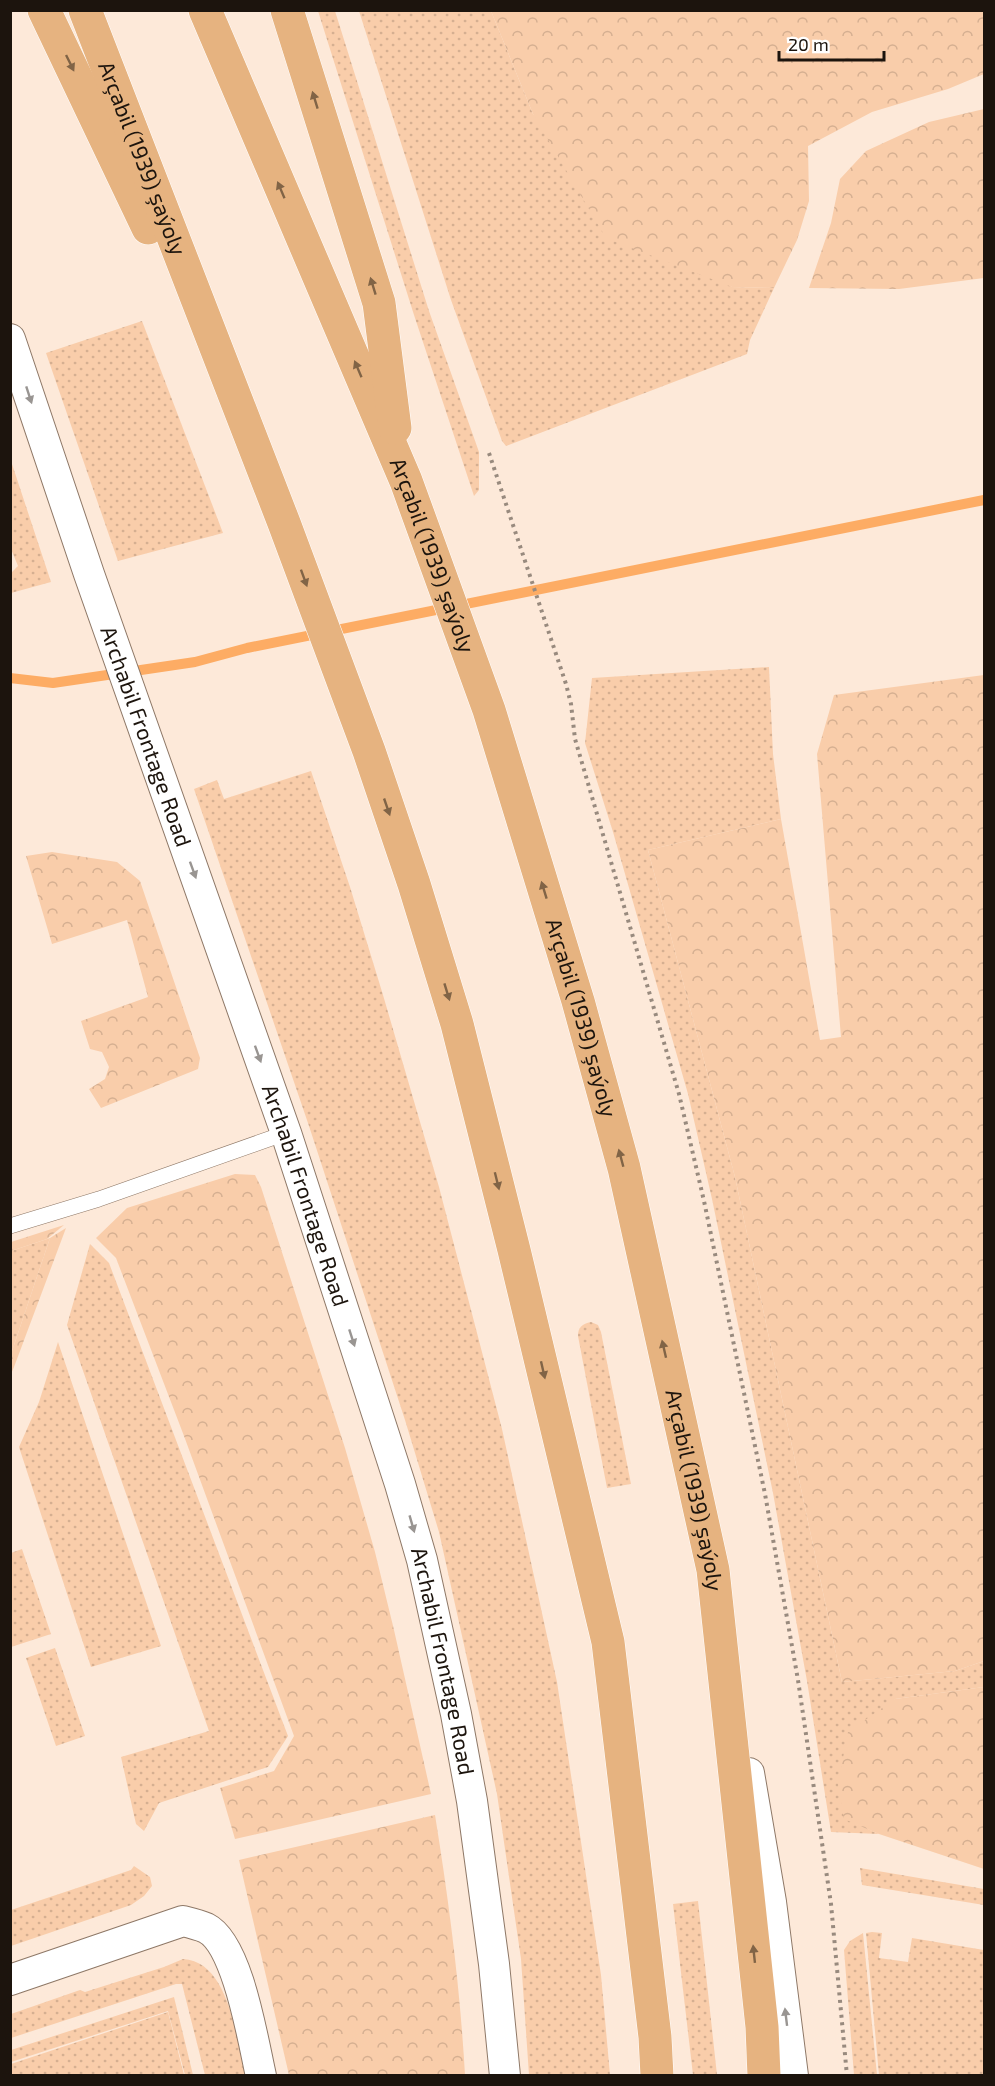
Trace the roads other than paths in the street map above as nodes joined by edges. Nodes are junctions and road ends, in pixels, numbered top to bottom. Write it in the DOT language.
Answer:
graph roads {
  1 [pos="44,10"];
  2 [pos="85,10"];
  3 [pos="205,10"];
  4 [pos="287,10"];
  5 [pos="10,339"];
  6 [pos="403,475"];
  7 [pos="270,491"];
  8 [pos="286,1132"];
  9 [pos="10,1226"];
  10 [pos="713,1570"];
  11 [pos="10,1980"];
  12 [pos="261,2076"];
  13 [pos="505,2076"];
  14 [pos="657,2076"];
  15 [pos="764,2076"];
  16 [pos="793,2076"];
  1 -- 7 [label="main road, one-way"];
  2 -- 7 [label="main road, Arçabil (1939) şaýoly"];
  6 -- 3 [label="main road, Arçabil (1939) şaýoly, one-way"];
  6 -- 4 [label="main road, one-way"];
  5 -- 8 [label="street, Archabil Frontage Road, one-way"];
  10 -- 6 [label="main road, Arçabil (1939) şaýoly, one-way"];
  7 -- 14 [label="main road, Arçabil (1939) şaýoly, one-way"];
  8 -- 9 [label="lane"];
  8 -- 13 [label="street, Archabil Frontage Road, one-way"];
  15 -- 10 [label="main road, Arçabil (1939) şaýoly, one-way"];
  16 -- 10 [label="street, one-way"];
  11 -- 12 [label="street"];
}
